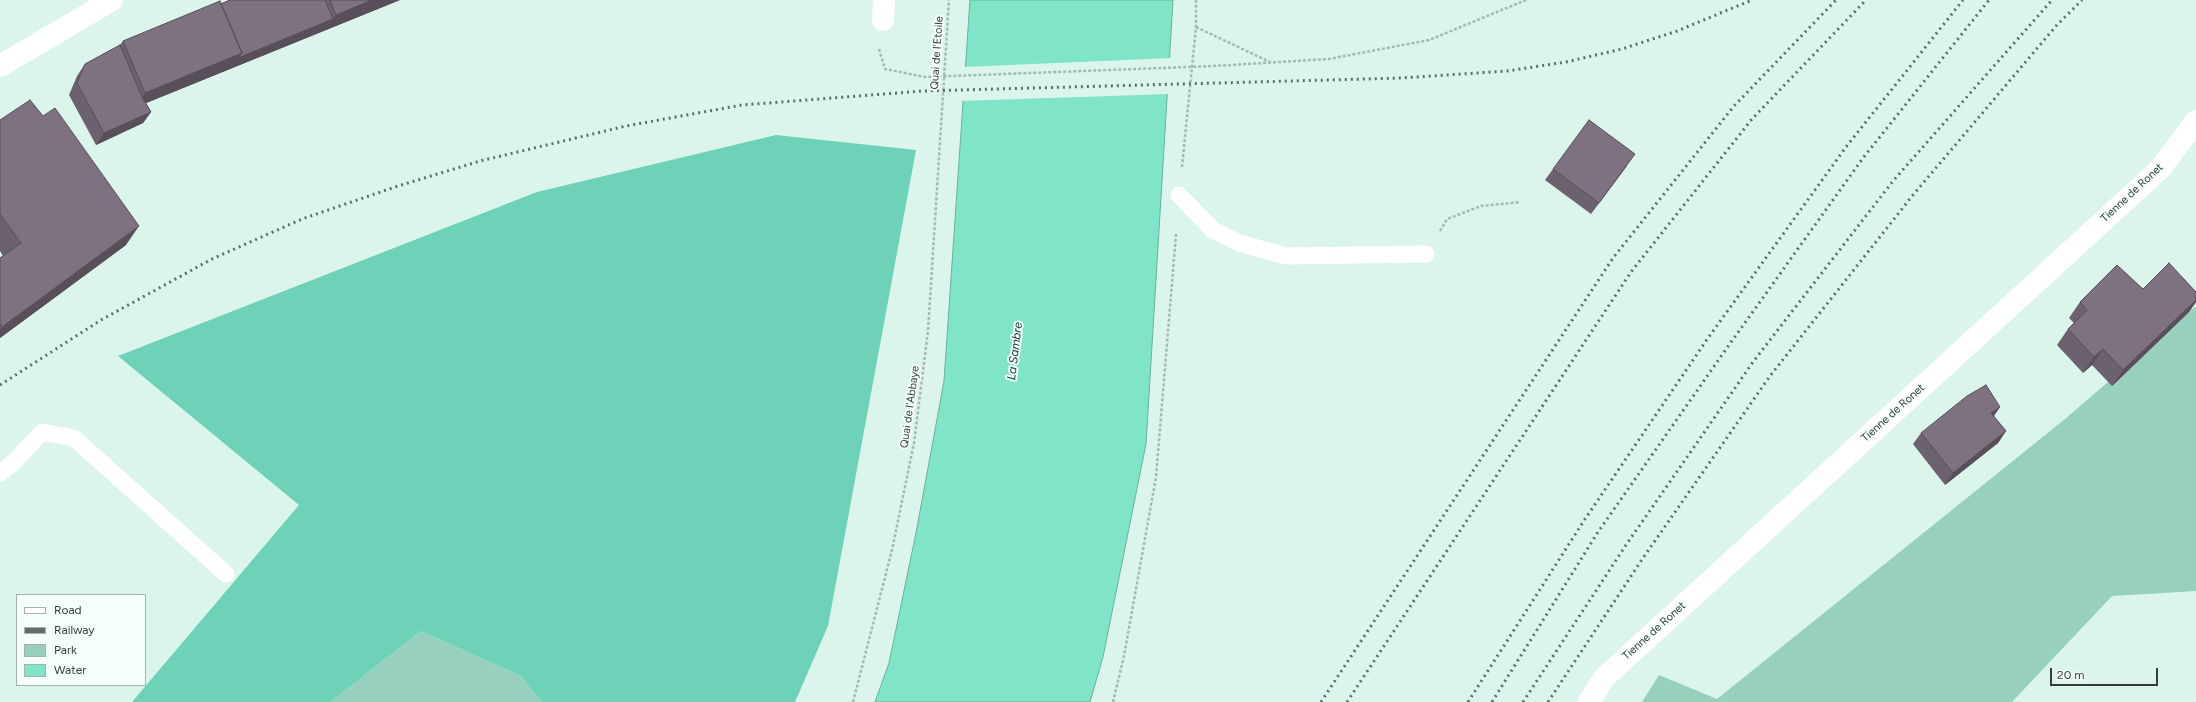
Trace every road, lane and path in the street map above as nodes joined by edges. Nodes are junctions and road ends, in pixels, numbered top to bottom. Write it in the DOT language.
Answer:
graph roads {
  1 [pos="112,0"];
  2 [pos="949,0"];
  3 [pos="1196,0"];
  4 [pos="1526,0"];
  5 [pos="884,10"];
  6 [pos="1196,28"];
  7 [pos="1271,62"];
  8 [pos="0,66"];
  9 [pos="941,108"];
  10 [pos="2196,121"];
  11 [pos="1179,195"];
  12 [pos="1520,202"];
  13 [pos="1426,254"];
  14 [pos="0,473"];
  15 [pos="226,574"];
  16 [pos="853,702"];
  17 [pos="1113,702"];
  18 [pos="1589,702"];
  1 -- 8 [label="street"];
  2 -- 9 [label="path, Quai de l'Etoile"];
  3 -- 6 [label="path"];
  4 -- 7 [label="path"];
  5 -- 7 [label="path"];
  6 -- 7 [label="path"];
  6 -- 11 [label="path"];
  9 -- 16 [label="path, Quai de l'Abbaye"];
  10 -- 18 [label="street, Tienne de Ronet"];
  11 -- 13 [label="lane"];
  11 -- 17 [label="path"];
  12 -- 13 [label="path"];
  14 -- 15 [label="lane"];
}
